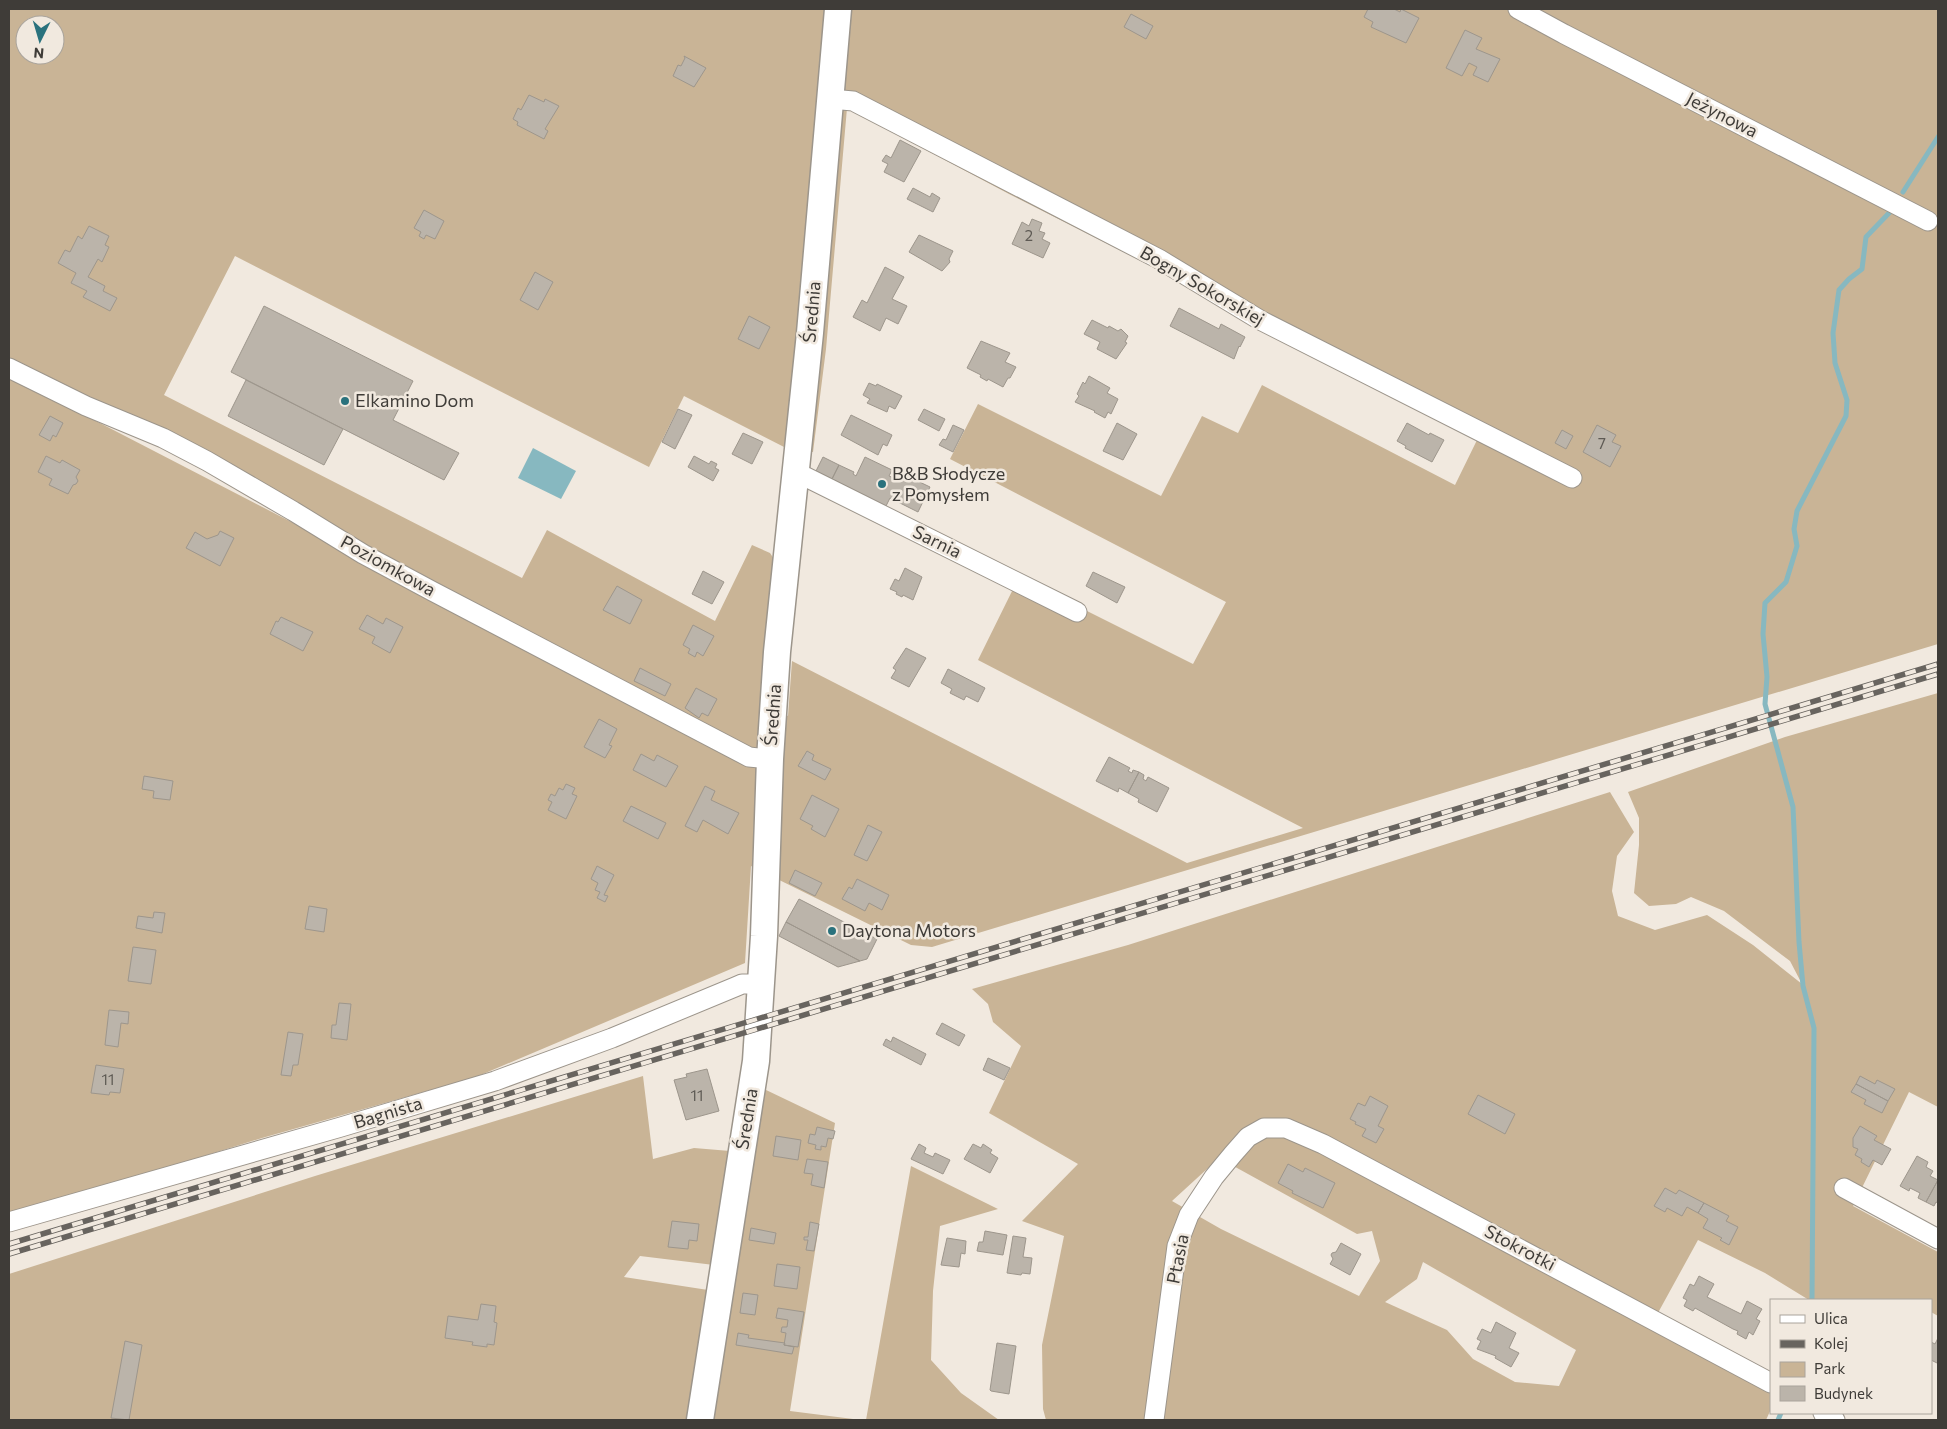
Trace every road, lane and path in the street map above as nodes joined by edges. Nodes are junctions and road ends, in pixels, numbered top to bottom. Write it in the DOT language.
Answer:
graph roads {
  1 [pos="838,9"];
  2 [pos="1518,9"];
  3 [pos="831,99"];
  4 [pos="1928,221"];
  5 [pos="9,368"];
  6 [pos="796,475"];
  7 [pos="1572,478"];
  8 [pos="1077,612"];
  9 [pos="770,759"];
  10 [pos="760,984"];
  11 [pos="1264,1128"];
  12 [pos="1844,1188"];
  13 [pos="9,1222"];
  14 [pos="1938,1239"];
  15 [pos="1770,1382"];
  16 [pos="700,1420"];
  17 [pos="1154,1420"];
  1 -- 3 [label="street, Średnia"];
  2 -- 4 [label="street, Jeżynowa"];
  3 -- 6 [label="street, Średnia"];
  3 -- 7 [label="street, Bogny Sokorskiej"];
  5 -- 9 [label="street, Poziomkowa"];
  6 -- 8 [label="street, Sarnia"];
  6 -- 9 [label="street, Średnia"];
  9 -- 10 [label="street, Średnia"];
  10 -- 13 [label="street, Bagnista"];
  10 -- 16 [label="street, Średnia"];
  11 -- 15 [label="street, Stokrotki"];
  11 -- 17 [label="street, Ptasia"];
  12 -- 14 [label="street"];
}
